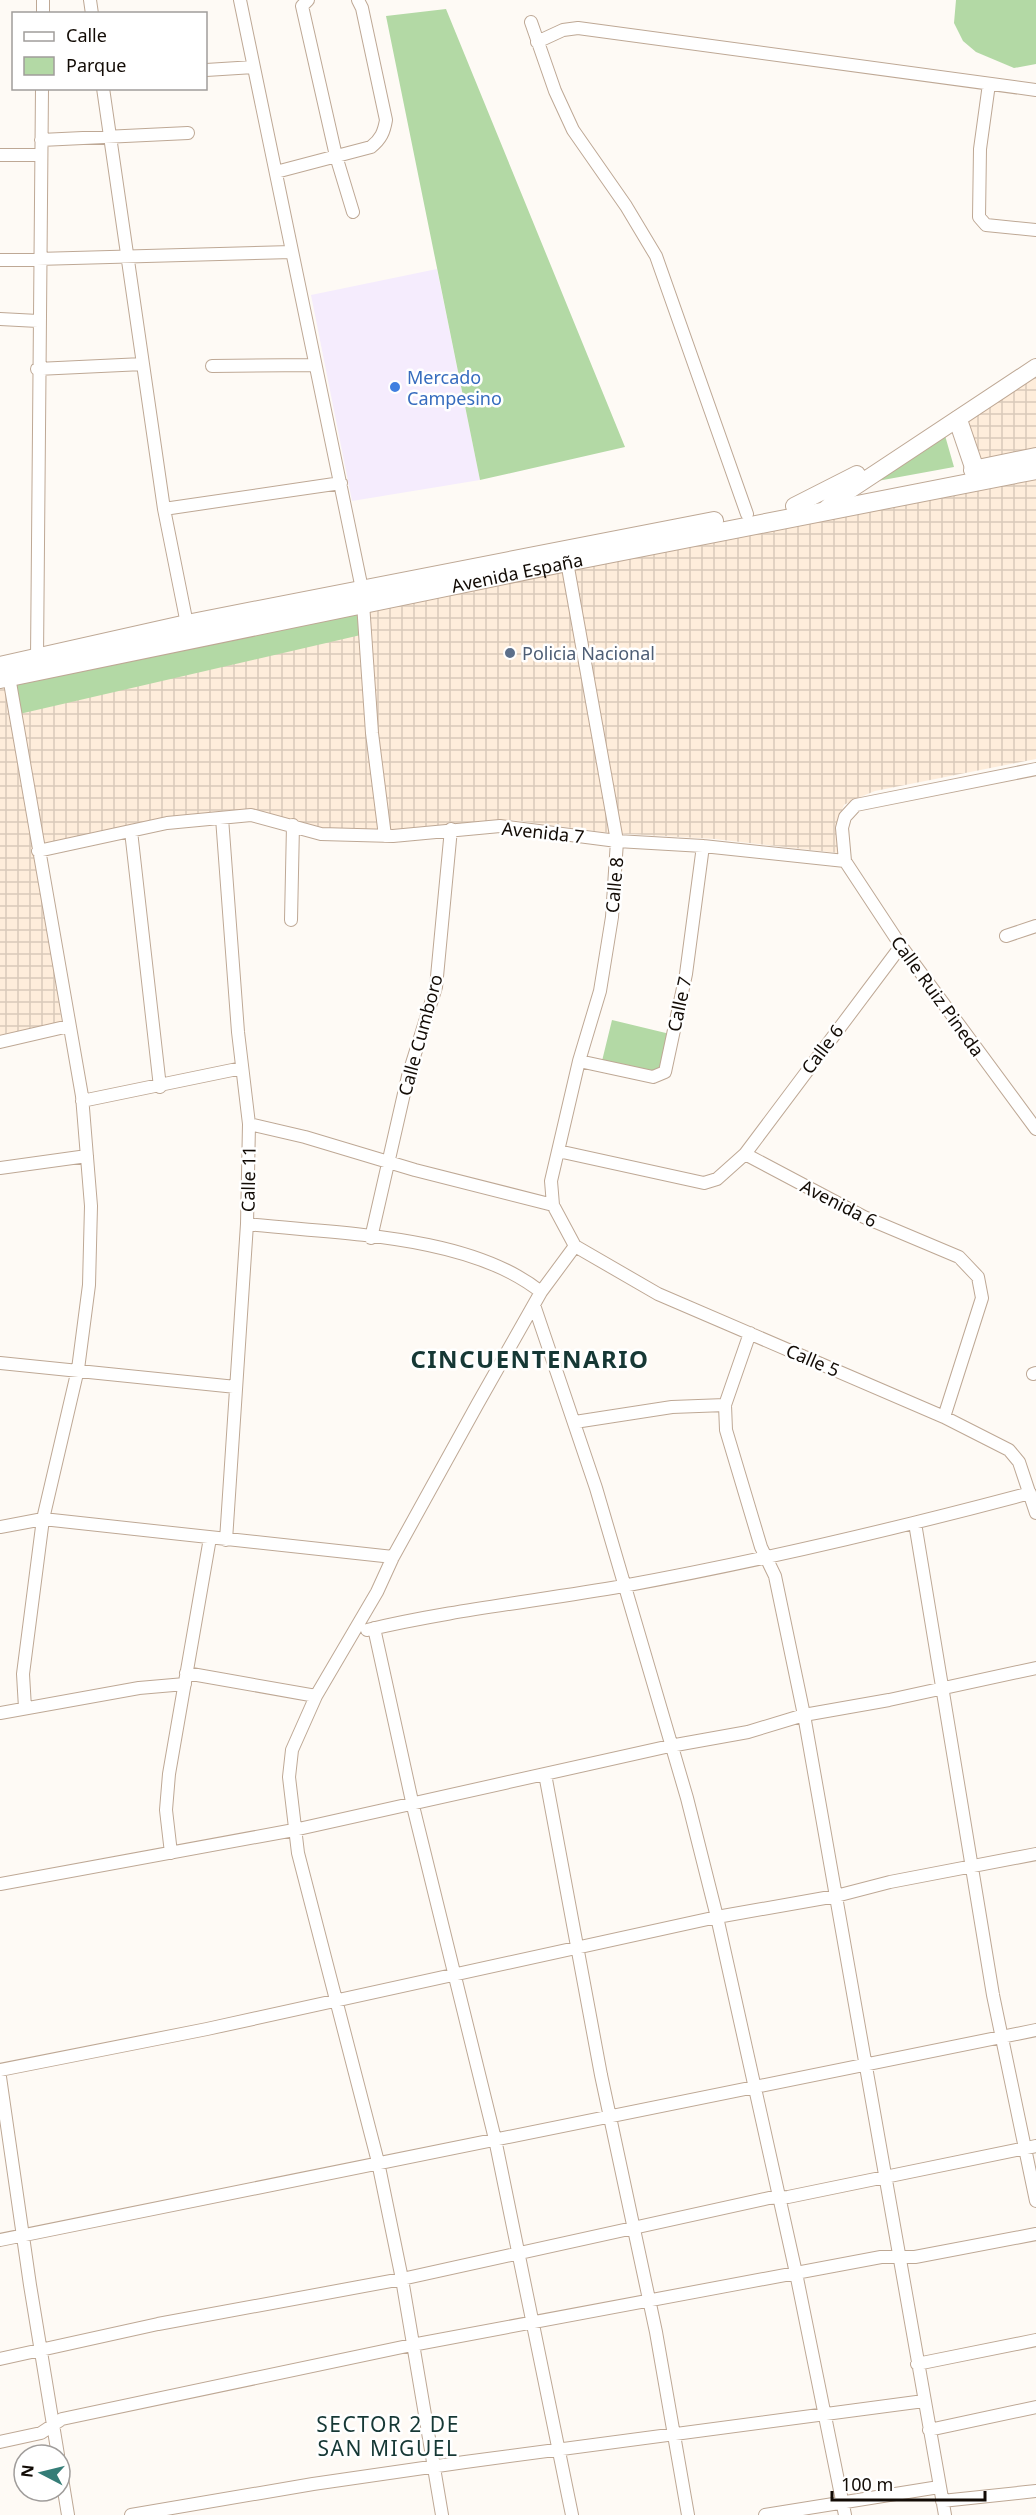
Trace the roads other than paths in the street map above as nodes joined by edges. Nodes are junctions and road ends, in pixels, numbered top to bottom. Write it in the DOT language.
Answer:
graph roads {
  1 [pos="240,0"];
  2 [pos="308,0"];
  3 [pos="358,0"];
  4 [pos="531,22"];
  5 [pos="537,42"];
  6 [pos="254,67"];
  7 [pos="207,70"];
  8 [pos="989,84"];
  9 [pos="42,90"];
  10 [pos="103,90"];
  11 [pos="1036,90"];
  12 [pos="188,134"];
  13 [pos="110,138"];
  14 [pos="41,140"];
  15 [pos="0,155"];
  16 [pos="41,155"];
  17 [pos="336,156"];
  18 [pos="276,172"];
  19 [pos="352,212"];
  20 [pos="1036,230"];
  21 [pos="292,252"];
  22 [pos="127,256"];
  23 [pos="0,260"];
  24 [pos="40,260"];
  25 [pos="0,319"];
  26 [pos="38,321"];
  27 [pos="143,364"];
  28 [pos="314,364"];
  29 [pos="212,366"];
  30 [pos="1036,367"];
  31 [pos="37,369"];
  32 [pos="958,420"];
  33 [pos="914,446"];
  34 [pos="1036,456"];
  35 [pos="975,470"];
  36 [pos="1036,470"];
  37 [pos="341,483"];
  38 [pos="841,496"];
  39 [pos="794,506"];
  40 [pos="164,509"];
  41 [pos="822,512"];
  42 [pos="747,514"];
  43 [pos="567,562"];
  44 [pos="363,597"];
  45 [pos="189,631"];
  46 [pos="37,658"];
  47 [pos="4,672"];
  48 [pos="1036,769"];
  49 [pos="222,818"];
  50 [pos="292,825"];
  51 [pos="451,829"];
  52 [pos="131,831"];
  53 [pos="385,836"];
  54 [pos="617,841"];
  55 [pos="702,846"];
  56 [pos="38,851"];
  57 [pos="845,861"];
  58 [pos="291,920"];
  59 [pos="1036,926"];
  60 [pos="1006,936"];
  61 [pos="901,946"];
  62 [pos="69,1026"];
  63 [pos="0,1042"];
  64 [pos="579,1060"];
  65 [pos="242,1068"];
  66 [pos="160,1087"];
  67 [pos="82,1101"];
  68 [pos="249,1124"];
  69 [pos="1036,1129"];
  70 [pos="558,1151"];
  71 [pos="745,1154"];
  72 [pos="87,1156"];
  73 [pos="388,1162"];
  74 [pos="0,1168"];
  75 [pos="553,1205"];
  76 [pos="247,1224"];
  77 [pos="371,1238"];
  78 [pos="575,1246"];
  79 [pos="541,1292"];
  80 [pos="534,1305"];
  81 [pos="750,1333"];
  82 [pos="0,1363"];
  83 [pos="78,1369"];
  84 [pos="236,1387"];
  85 [pos="725,1405"];
  86 [pos="944,1417"];
  87 [pos="575,1422"];
  88 [pos="1030,1493"];
  89 [pos="1036,1513"];
  90 [pos="43,1520"];
  91 [pos="915,1523"];
  92 [pos="0,1527"];
  93 [pos="210,1538"];
  94 [pos="226,1540"];
  95 [pos="393,1557"];
  96 [pos="765,1557"];
  97 [pos="624,1586"];
  98 [pos="374,1628"];
  99 [pos="353,1633"];
  100 [pos="1036,1668"];
  101 [pos="185,1679"];
  102 [pos="943,1688"];
  103 [pos="316,1696"];
  104 [pos="26,1708"];
  105 [pos="0,1713"];
  106 [pos="804,1715"];
  107 [pos="670,1746"];
  108 [pos="545,1774"];
  109 [pos="413,1806"];
  110 [pos="294,1830"];
  111 [pos="171,1853"];
  112 [pos="1036,1854"];
  113 [pos="972,1865"];
  114 [pos="0,1884"];
  115 [pos="836,1896"];
  116 [pos="717,1917"];
  117 [pos="577,1948"];
  118 [pos="455,1974"];
  119 [pos="338,2000"];
  120 [pos="1036,2030"];
  121 [pos="1002,2037"];
  122 [pos="865,2065"];
  123 [pos="0,2070"];
  124 [pos="0,2077"];
  125 [pos="755,2087"];
  126 [pos="610,2116"];
  127 [pos="495,2139"];
  128 [pos="1031,2147"];
  129 [pos="378,2162"];
  130 [pos="884,2178"];
  131 [pos="779,2198"];
  132 [pos="1036,2201"];
  133 [pos="635,2228"];
  134 [pos="1036,2234"];
  135 [pos="22,2235"];
  136 [pos="0,2240"];
  137 [pos="519,2252"];
  138 [pos="897,2257"];
  139 [pos="796,2273"];
  140 [pos="402,2279"];
  141 [pos="650,2301"];
  142 [pos="534,2322"];
  143 [pos="1036,2340"];
  144 [pos="412,2345"];
  145 [pos="41,2350"];
  146 [pos="0,2359"];
  147 [pos="917,2364"];
  148 [pos="924,2401"];
  149 [pos="1036,2407"];
  150 [pos="826,2414"];
  151 [pos="53,2425"];
  152 [pos="929,2430"];
  153 [pos="675,2436"];
  154 [pos="0,2442"];
  155 [pos="56,2443"];
  156 [pos="559,2450"];
  157 [pos="434,2466"];
  158 [pos="939,2487"];
  159 [pos="1036,2492"];
  160 [pos="942,2501"];
  161 [pos="843,2502"];
  162 [pos="131,2515"];
  163 [pos="442,2515"];
  164 [pos="572,2515"];
  165 [pos="688,2515"];
  166 [pos="765,2515"];
  167 [pos="845,2515"];
  168 [pos="945,2515"];
  1 -- 6 [label="street"];
  2 -- 17 [label="street"];
  3 -- 17 [label="street"];
  4 -- 5 [label="street"];
  5 -- 8 [label="street"];
  5 -- 42 [label="street"];
  6 -- 7 [label="street"];
  6 -- 18 [label="street"];
  8 -- 11 [label="street"];
  8 -- 20 [label="street"];
  9 -- 14 [label="street"];
  10 -- 13 [label="street"];
  12 -- 13 [label="street"];
  13 -- 14 [label="street"];
  13 -- 22 [label="street"];
  14 -- 16 [label="street"];
  15 -- 16 [label="street"];
  16 -- 24 [label="street"];
  17 -- 18 [label="street"];
  17 -- 19 [label="street"];
  18 -- 21 [label="street"];
  21 -- 22 [label="street"];
  21 -- 28 [label="street"];
  22 -- 24 [label="street"];
  22 -- 27 [label="street"];
  23 -- 24 [label="street"];
  24 -- 26 [label="street"];
  25 -- 26 [label="street"];
  26 -- 31 [label="street"];
  27 -- 31 [label="street"];
  27 -- 40 [label="street"];
  28 -- 29 [label="street"];
  28 -- 37 [label="street"];
  30 -- 32 [label="main road"];
  31 -- 46 [label="street"];
  32 -- 33 [label="main road"];
  32 -- 35 [label="highway"];
  33 -- 38 [label="main road"];
  33 -- 39 [label="main road"];
  34 -- 35 [label="highway, Avenida España"];
  35 -- 38 [label="highway, Avenida España"];
  36 -- 41 [label="highway, Avenida España"];
  37 -- 40 [label="street"];
  37 -- 44 [label="street"];
  38 -- 39 [label="highway, Avenida España"];
  38 -- 41 [label="main road"];
  39 -- 42 [label="highway, Avenida España"];
  40 -- 45 [label="street"];
  41 -- 43 [label="highway, Avenida España"];
  42 -- 44 [label="highway, Avenida España"];
  43 -- 44 [label="highway, Avenida España"];
  43 -- 54 [label="street, Calle 8"];
  44 -- 45 [label="highway, Avenida España"];
  44 -- 53 [label="street"];
  45 -- 46 [label="highway, Avenida España"];
  45 -- 47 [label="highway, Avenida España"];
  46 -- 47 [label="highway, Avenida España"];
  47 -- 56 [label="street"];
  48 -- 57 [label="street"];
  49 -- 50 [label="street, Avenida 7"];
  49 -- 52 [label="street, Avenida 7"];
  49 -- 65 [label="street, Calle 11"];
  50 -- 53 [label="street, Avenida 7"];
  50 -- 58 [label="street"];
  51 -- 53 [label="street, Avenida 7"];
  51 -- 54 [label="street, Avenida 7"];
  51 -- 73 [label="street, Calle Cumboro"];
  52 -- 56 [label="street, Avenida 7"];
  52 -- 66 [label="street"];
  54 -- 55 [label="street, Avenida 7"];
  54 -- 64 [label="street, Calle 8"];
  55 -- 57 [label="street, Avenida 7"];
  55 -- 64 [label="street, Calle 7"];
  56 -- 62 [label="street"];
  57 -- 61 [label="street, Calle Ruiz Pineda"];
  59 -- 60 [label="street"];
  61 -- 69 [label="street, Calle Ruiz Pineda"];
  61 -- 71 [label="street, Calle 6"];
  62 -- 63 [label="street"];
  62 -- 67 [label="street"];
  64 -- 70 [label="street, Calle 8"];
  65 -- 66 [label="street"];
  65 -- 68 [label="street, Calle 11"];
  66 -- 67 [label="street"];
  67 -- 72 [label="street"];
  68 -- 73 [label="street"];
  68 -- 76 [label="street, Calle 11"];
  70 -- 71 [label="street"];
  70 -- 75 [label="street, Calle 8"];
  71 -- 86 [label="street, Avenida 6"];
  72 -- 74 [label="street"];
  72 -- 83 [label="street"];
  73 -- 75 [label="street"];
  73 -- 77 [label="street, Calle Cumboro"];
  75 -- 78 [label="street"];
  76 -- 77 [label="street"];
  76 -- 84 [label="street, Calle 11"];
  77 -- 79 [label="street"];
  78 -- 79 [label="street"];
  78 -- 81 [label="street, Calle 5"];
  79 -- 80 [label="street"];
  80 -- 87 [label="street"];
  80 -- 95 [label="street"];
  81 -- 85 [label="street"];
  81 -- 86 [label="street, Calle 5"];
  82 -- 83 [label="street"];
  83 -- 84 [label="street"];
  83 -- 90 [label="street"];
  84 -- 94 [label="street, Calle 11"];
  85 -- 87 [label="street"];
  85 -- 96 [label="street"];
  86 -- 88 [label="street, Calle 5"];
  87 -- 97 [label="street"];
  88 -- 89 [label="street, Calle 5"];
  88 -- 91 [label="street"];
  90 -- 92 [label="street"];
  90 -- 93 [label="street"];
  90 -- 104 [label="street"];
  91 -- 96 [label="street"];
  91 -- 102 [label="street"];
  93 -- 94 [label="street"];
  93 -- 101 [label="street"];
  94 -- 95 [label="street"];
  95 -- 99 [label="street"];
  96 -- 97 [label="street"];
  96 -- 106 [label="street"];
  97 -- 98 [label="street"];
  97 -- 107 [label="street"];
  98 -- 99 [label="street"];
  98 -- 109 [label="street"];
  99 -- 103 [label="street"];
  100 -- 102 [label="street"];
  101 -- 103 [label="street"];
  101 -- 104 [label="street"];
  101 -- 111 [label="street"];
  102 -- 106 [label="street"];
  102 -- 113 [label="street"];
  103 -- 110 [label="street"];
  104 -- 105 [label="street"];
  106 -- 107 [label="street"];
  106 -- 115 [label="street"];
  107 -- 108 [label="street"];
  107 -- 116 [label="street"];
  108 -- 109 [label="street"];
  108 -- 117 [label="street"];
  109 -- 110 [label="street"];
  109 -- 118 [label="street"];
  110 -- 111 [label="street"];
  110 -- 119 [label="street"];
  111 -- 114 [label="street"];
  112 -- 113 [label="street"];
  113 -- 115 [label="street"];
  113 -- 121 [label="street"];
  115 -- 116 [label="street"];
  115 -- 122 [label="street"];
  116 -- 117 [label="street"];
  116 -- 125 [label="street"];
  117 -- 118 [label="street"];
  117 -- 126 [label="street"];
  118 -- 119 [label="street"];
  118 -- 127 [label="street"];
  119 -- 123 [label="street"];
  119 -- 129 [label="street"];
  120 -- 121 [label="street"];
  121 -- 122 [label="street"];
  121 -- 128 [label="street"];
  122 -- 125 [label="street"];
  122 -- 130 [label="street"];
  124 -- 135 [label="street"];
  125 -- 126 [label="street"];
  125 -- 131 [label="street"];
  126 -- 127 [label="street"];
  126 -- 133 [label="street"];
  127 -- 129 [label="street"];
  127 -- 137 [label="street"];
  128 -- 130 [label="street"];
  128 -- 132 [label="street"];
  129 -- 135 [label="street"];
  129 -- 140 [label="street"];
  130 -- 131 [label="street"];
  130 -- 138 [label="street"];
  131 -- 133 [label="street"];
  131 -- 139 [label="street"];
  133 -- 137 [label="street"];
  133 -- 141 [label="street"];
  134 -- 138 [label="street"];
  135 -- 136 [label="street"];
  135 -- 145 [label="street"];
  137 -- 140 [label="street"];
  137 -- 142 [label="street"];
  138 -- 139 [label="street"];
  138 -- 147 [label="street"];
  139 -- 141 [label="street"];
  139 -- 150 [label="street"];
  140 -- 144 [label="street"];
  140 -- 145 [label="street"];
  141 -- 142 [label="street"];
  141 -- 153 [label="street"];
  142 -- 144 [label="street"];
  142 -- 156 [label="street"];
  143 -- 147 [label="street"];
  144 -- 151 [label="street"];
  144 -- 157 [label="street"];
  145 -- 146 [label="street"];
  145 -- 151 [label="street"];
  147 -- 148 [label="street"];
  148 -- 150 [label="street"];
  148 -- 152 [label="street"];
  149 -- 152 [label="street"];
  150 -- 153 [label="street"];
  150 -- 161 [label="street"];
  151 -- 154 [label="street"];
  151 -- 155 [label="street"];
  152 -- 158 [label="street"];
  153 -- 156 [label="street"];
  153 -- 165 [label="street"];
  156 -- 157 [label="street"];
  156 -- 164 [label="street"];
  157 -- 162 [label="street"];
  157 -- 163 [label="street"];
  158 -- 160 [label="street"];
  158 -- 161 [label="street"];
  159 -- 160 [label="street"];
  160 -- 168 [label="street"];
  161 -- 166 [label="street"];
  161 -- 167 [label="street"];
}
